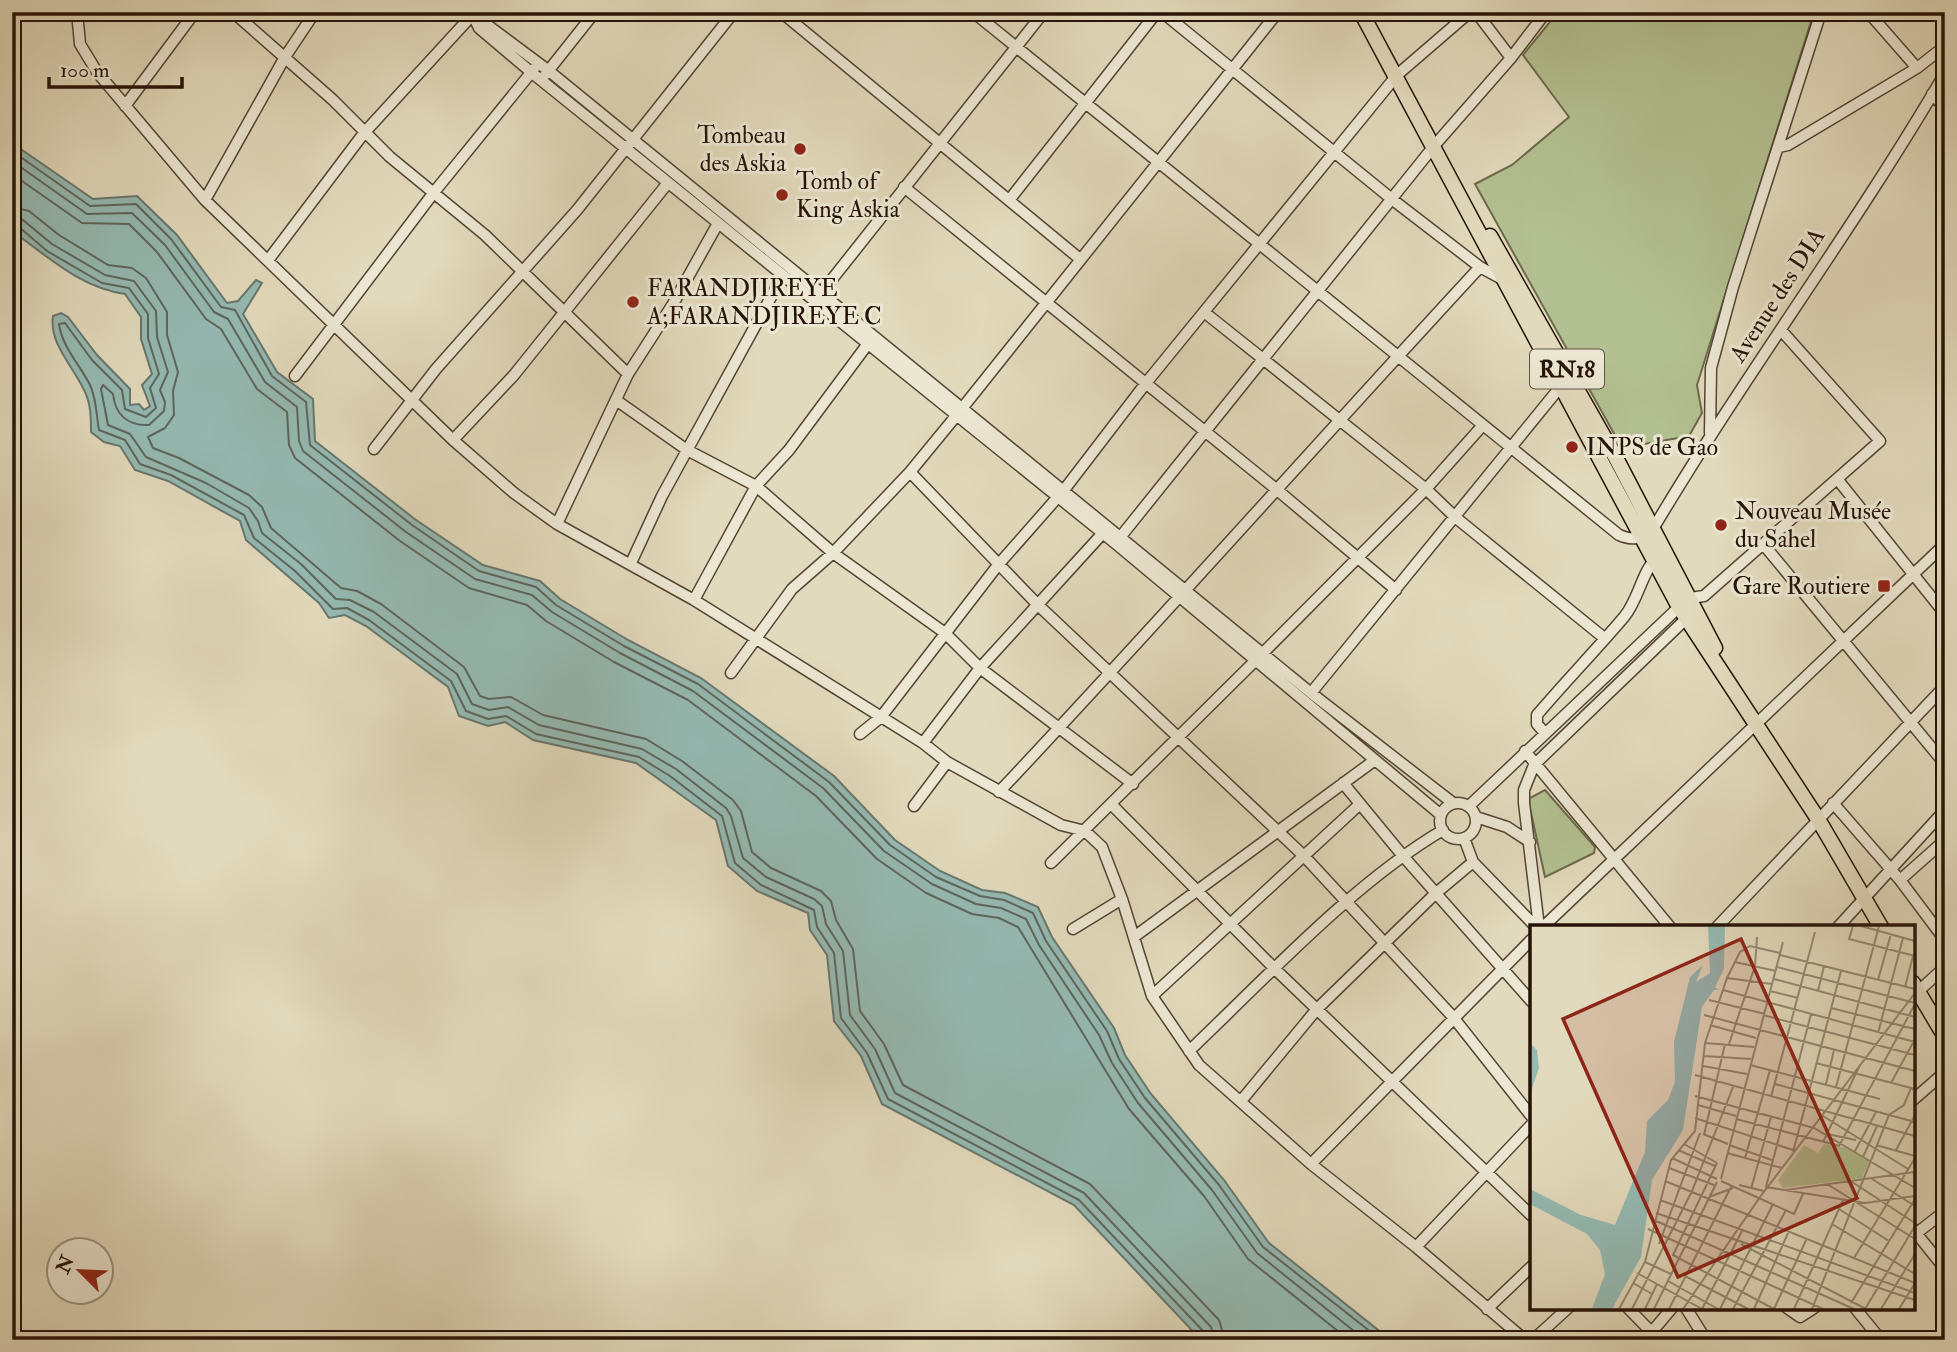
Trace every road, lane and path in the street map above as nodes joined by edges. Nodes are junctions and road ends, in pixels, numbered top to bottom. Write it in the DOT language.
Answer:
graph roads {
  1 [pos="77,12"];
  2 [pos="195,12"];
  3 [pos="233,12"];
  4 [pos="315,12"];
  5 [pos="595,12"];
  6 [pos="734,12"];
  7 [pos="781,12"];
  8 [pos="972,12"];
  9 [pos="1044,12"];
  10 [pos="1159,12"];
  11 [pos="1278,12"];
  12 [pos="1361,12"];
  13 [pos="1470,12"];
  14 [pos="1476,12"];
  15 [pos="1546,12"];
  16 [pos="1821,12"];
  17 [pos="1868,12"];
  18 [pos="472,13"];
  19 [pos="1945,46"];
  20 [pos="1016,47"];
  21 [pos="285,57"];
  22 [pos="1511,58"];
  23 [pos="535,68"];
  24 [pos="1917,68"];
  25 [pos="1230,69"];
  26 [pos="1945,73"];
  27 [pos="1397,75"];
  28 [pos="545,76"];
  29 [pos="1932,94"];
  30 [pos="1086,103"];
  31 [pos="125,106"];
  32 [pos="1945,108"];
  33 [pos="364,133"];
  34 [pos="939,141"];
  35 [pos="627,144"];
  36 [pos="1434,146"];
  37 [pos="1779,147"];
  38 [pos="1334,152"];
  39 [pos="1157,162"];
  40 [pos="667,184"];
  41 [pos="904,187"];
  42 [pos="435,191"];
  43 [pos="1010,199"];
  44 [pos="205,200"];
  45 [pos="1393,200"];
  46 [pos="717,225"];
  47 [pos="1259,244"];
  48 [pos="269,259"];
  49 [pos="1080,259"];
  50 [pos="1480,267"];
  51 [pos="522,274"];
  52 [pos="782,276"];
  53 [pos="1505,281"];
  54 [pos="821,292"];
  55 [pos="1318,292"];
  56 [pos="814,302"];
  57 [pos="1046,302"];
  58 [pos="565,312"];
  59 [pos="1204,313"];
  60 [pos="336,326"];
  61 [pos="1781,330"];
  62 [pos="867,345"];
  63 [pos="1398,356"];
  64 [pos="1263,360"];
  65 [pos="628,374"];
  66 [pos="295,376"];
  67 [pos="1146,383"];
  68 [pos="1561,386"];
  69 [pos="411,400"];
  70 [pos="616,400"];
  71 [pos="959,412"];
  72 [pos="1338,422"];
  73 [pos="1483,425"];
  74 [pos="1205,431"];
  75 [pos="1710,433"];
  76 [pos="453,440"];
  77 [pos="1511,448"];
  78 [pos="374,449"];
  79 [pos="687,450"];
  80 [pos="909,472"];
  81 [pos="1838,480"];
  82 [pos="756,486"];
  83 [pos="1276,489"];
  84 [pos="1426,489"];
  85 [pos="1061,494"];
  86 [pos="1455,517"];
  87 [pos="557,524"];
  88 [pos="1102,533"];
  89 [pos="1648,533"];
  90 [pos="1118,540"];
  91 [pos="1945,544"];
  92 [pos="1764,545"];
  93 [pos="832,553"];
  94 [pos="1357,559"];
  95 [pos="1654,560"];
  96 [pos="631,563"];
  97 [pos="998,565"];
  98 [pos="1911,575"];
  99 [pos="1396,590"];
  100 [pos="1182,594"];
  101 [pos="694,600"];
  102 [pos="1038,606"];
  103 [pos="1691,606"];
  104 [pos="1945,614"];
  105 [pos="945,633"];
  106 [pos="1603,637"];
  107 [pos="756,641"];
  108 [pos="1843,641"];
  109 [pos="1260,657"];
  110 [pos="980,668"];
  111 [pos="731,673"];
  112 [pos="1111,675"];
  113 [pos="1945,686"];
  114 [pos="1311,693"];
  115 [pos="881,717"];
  116 [pos="1908,722"];
  117 [pos="1756,724"];
  118 [pos="1059,728"];
  119 [pos="1544,732"];
  120 [pos="860,734"];
  121 [pos="1180,738"];
  122 [pos="923,743"];
  123 [pos="1525,751"];
  124 [pos="1375,760"];
  125 [pos="947,762"];
  126 [pos="1945,764"];
  127 [pos="1534,765"];
  128 [pos="1343,783"];
  129 [pos="1133,784"];
  130 [pos="999,792"];
  131 [pos="1453,803"];
  132 [pos="1833,803"];
  133 [pos="1360,804"];
  134 [pos="1112,805"];
  135 [pos="914,806"];
  136 [pos="1469,806"];
  137 [pos="1945,810"];
  138 [pos="1441,815"];
  139 [pos="1476,817"];
  140 [pos="1818,819"];
  141 [pos="1443,830"];
  142 [pos="1085,831"];
  143 [pos="1279,833"];
  144 [pos="1464,838"];
  145 [pos="1945,840"];
  146 [pos="1530,842"];
  147 [pos="1304,856"];
  148 [pos="1403,856"];
  149 [pos="1613,858"];
  150 [pos="1473,862"];
  151 [pos="1051,863"];
  152 [pos="1890,868"];
  153 [pos="1900,880"];
  154 [pos="1198,892"];
  155 [pos="1435,894"];
  156 [pos="1122,898"];
  157 [pos="1865,898"];
  158 [pos="1346,904"];
  159 [pos="1228,923"];
  160 [pos="1537,925"];
  161 [pos="1539,925"];
  162 [pos="1541,925"];
  163 [pos="1668,925"];
  164 [pos="1719,925"];
  165 [pos="1840,925"];
  166 [pos="1880,925"];
  167 [pos="1073,929"];
  168 [pos="1134,937"];
  169 [pos="1945,940"];
  170 [pos="1530,941"];
  171 [pos="1384,943"];
  172 [pos="1945,967"];
  173 [pos="1276,970"];
  174 [pos="1503,970"];
  175 [pos="1915,990"];
  176 [pos="1152,996"];
  177 [pos="1530,1000"];
  178 [pos="1317,1009"];
  179 [pos="1453,1017"];
  180 [pos="1945,1037"];
  181 [pos="1189,1051"];
  182 [pos="1945,1072"];
  183 [pos="1391,1080"];
  184 [pos="1915,1098"];
  185 [pos="1241,1101"];
  186 [pos="1530,1114"];
  187 [pos="1530,1126"];
  188 [pos="1311,1164"];
  189 [pos="1489,1171"];
  190 [pos="1945,1211"];
  191 [pos="1530,1214"];
  192 [pos="1915,1232"];
  193 [pos="1915,1234"];
  194 [pos="1416,1247"];
  195 [pos="1530,1268"];
  196 [pos="1945,1269"];
  197 [pos="1487,1309"];
  198 [pos="1566,1310"];
  199 [pos="1630,1310"];
  200 [pos="1671,1310"];
  201 [pos="1687,1310"];
  202 [pos="1790,1310"];
  203 [pos="1811,1310"];
  204 [pos="1857,1310"];
  205 [pos="1652,1337"];
  206 [pos="1525,1340"];
  207 [pos="1534,1340"];
  208 [pos="1706,1340"];
  209 [pos="1881,1340"];
  1 -- 31 [label="street"];
  2 -- 31 [label="street"];
  3 -- 21 [label="street"];
  4 -- 21 [label="street"];
  5 -- 28 [label="street"];
  6 -- 35 [label="street"];
  7 -- 34 [label="street"];
  8 -- 20 [label="street"];
  9 -- 20 [label="street"];
  10 -- 25 [label="street"];
  10 -- 30 [label="street"];
  11 -- 25 [label="street"];
  12 -- 27 [label="main road, RN18"];
  13 -- 27 [label="street"];
  14 -- 22 [label="street"];
  15 -- 22 [label="street"];
  16 -- 37 [label="street"];
  17 -- 24 [label="street"];
  18 -- 23 [label="street"];
  18 -- 33 [label="street"];
  19 -- 24 [label="street"];
  20 -- 30 [label="street"];
  20 -- 34 [label="street"];
  21 -- 33 [label="street"];
  21 -- 44 [label="street"];
  22 -- 36 [label="street"];
  23 -- 28 [label="street"];
  23 -- 42 [label="street"];
  24 -- 37 [label="street"];
  25 -- 38 [label="street"];
  25 -- 39 [label="street"];
  26 -- 29 [label="street, Avenue des DIA"];
  27 -- 36 [label="main road, RN18"];
  27 -- 38 [label="street"];
  28 -- 35 [label="street"];
  29 -- 32 [label="street"];
  29 -- 61 [label="street, Avenue des DIA"];
  30 -- 39 [label="street"];
  30 -- 43 [label="street"];
  31 -- 44 [label="street"];
  33 -- 42 [label="street"];
  33 -- 48 [label="street"];
  34 -- 41 [label="street"];
  34 -- 43 [label="street"];
  35 -- 40 [label="street"];
  35 -- 51 [label="street"];
  35 -- 54 [label="street"];
  36 -- 45 [label="street"];
  36 -- 53 [label="main road, RN18"];
  36 -- 89 [label="main road, RN18"];
  37 -- 75 [label="street"];
  38 -- 45 [label="street"];
  38 -- 47 [label="street"];
  39 -- 47 [label="street"];
  39 -- 49 [label="street"];
  40 -- 46 [label="street"];
  40 -- 58 [label="street"];
  41 -- 54 [label="street"];
  41 -- 57 [label="street"];
  42 -- 51 [label="street"];
  42 -- 60 [label="street"];
  43 -- 49 [label="street"];
  44 -- 48 [label="street"];
  45 -- 50 [label="street"];
  45 -- 55 [label="street"];
  46 -- 52 [label="street"];
  46 -- 65 [label="street"];
  47 -- 55 [label="street"];
  47 -- 59 [label="street"];
  48 -- 60 [label="street"];
  49 -- 57 [label="street"];
  50 -- 53 [label="street"];
  50 -- 63 [label="street"];
  51 -- 58 [label="street"];
  51 -- 69 [label="street"];
  52 -- 56 [label="street"];
  52 -- 79 [label="street"];
  53 -- 68 [label="main road, RN18"];
  54 -- 56 [label="street"];
  54 -- 71 [label="street"];
  55 -- 63 [label="street"];
  55 -- 64 [label="street"];
  56 -- 62 [label="street"];
  57 -- 67 [label="street"];
  57 -- 71 [label="street"];
  58 -- 65 [label="street"];
  58 -- 76 [label="street"];
  59 -- 64 [label="street"];
  59 -- 67 [label="street"];
  60 -- 66 [label="street"];
  60 -- 69 [label="street"];
  61 -- 75 [label="street, Avenue des DIA"];
  61 -- 81 [label="street"];
  62 -- 71 [label="street"];
  62 -- 82 [label="street"];
  63 -- 72 [label="street"];
  63 -- 73 [label="street"];
  64 -- 72 [label="street"];
  64 -- 74 [label="street"];
  65 -- 70 [label="street"];
  67 -- 74 [label="street"];
  67 -- 85 [label="street"];
  68 -- 77 [label="street"];
  68 -- 89 [label="main road, RN18"];
  69 -- 76 [label="street"];
  69 -- 78 [label="street"];
  70 -- 79 [label="street"];
  70 -- 87 [label="street"];
  71 -- 80 [label="street"];
  71 -- 85 [label="street"];
  72 -- 83 [label="street"];
  72 -- 84 [label="street"];
  73 -- 77 [label="street"];
  73 -- 84 [label="street"];
  74 -- 83 [label="street"];
  74 -- 90 [label="street"];
  75 -- 89 [label="street, Avenue des DIA"];
  76 -- 87 [label="street"];
  77 -- 86 [label="street"];
  77 -- 89 [label="street"];
  79 -- 82 [label="street"];
  79 -- 96 [label="street"];
  80 -- 93 [label="street"];
  80 -- 97 [label="street"];
  81 -- 92 [label="street"];
  81 -- 98 [label="street"];
  82 -- 93 [label="street"];
  82 -- 101 [label="street"];
  83 -- 94 [label="street"];
  83 -- 100 [label="street"];
  84 -- 86 [label="street"];
  84 -- 94 [label="street"];
  85 -- 88 [label="street"];
  85 -- 90 [label="street"];
  85 -- 97 [label="street"];
  86 -- 99 [label="street"];
  86 -- 106 [label="street"];
  87 -- 96 [label="street"];
  88 -- 90 [label="street"];
  88 -- 102 [label="street"];
  89 -- 95 [label="main road, RN18"];
  89 -- 103 [label="main road, RN18"];
  90 -- 100 [label="street"];
  91 -- 98 [label="street"];
  92 -- 103 [label="street"];
  92 -- 108 [label="street"];
  93 -- 105 [label="street"];
  93 -- 107 [label="street"];
  94 -- 99 [label="street"];
  94 -- 109 [label="street"];
  95 -- 103 [label="main road, RN18"];
  95 -- 106 [label="street"];
  96 -- 101 [label="street"];
  97 -- 102 [label="street"];
  97 -- 105 [label="street"];
  98 -- 104 [label="street"];
  98 -- 108 [label="street"];
  99 -- 114 [label="street"];
  100 -- 109 [label="street"];
  100 -- 112 [label="street"];
  101 -- 107 [label="street"];
  102 -- 110 [label="street"];
  102 -- 112 [label="street"];
  103 -- 117 [label="main road, RN18"];
  103 -- 119 [label="street"];
  103 -- 127 [label="street"];
  105 -- 110 [label="street"];
  105 -- 115 [label="street"];
  106 -- 119 [label="street"];
  107 -- 111 [label="street"];
  107 -- 115 [label="street"];
  108 -- 116 [label="street"];
  108 -- 117 [label="street"];
  109 -- 114 [label="street"];
  109 -- 121 [label="street"];
  109 -- 124 [label="street"];
  110 -- 118 [label="street"];
  110 -- 122 [label="street"];
  112 -- 118 [label="street"];
  112 -- 121 [label="street"];
  113 -- 116 [label="street"];
  114 -- 131 [label="street"];
  115 -- 120 [label="street"];
  115 -- 122 [label="street"];
  116 -- 126 [label="street"];
  116 -- 132 [label="street"];
  117 -- 140 [label="main road, RN18"];
  117 -- 149 [label="street"];
  118 -- 129 [label="street"];
  118 -- 130 [label="street"];
  119 -- 123 [label="street"];
  121 -- 129 [label="street"];
  121 -- 143 [label="street"];
  122 -- 125 [label="street"];
  123 -- 127 [label="street"];
  123 -- 136 [label="street"];
  124 -- 128 [label="street"];
  124 -- 138 [label="street"];
  125 -- 130 [label="street"];
  125 -- 135 [label="street"];
  127 -- 146 [label="street"];
  127 -- 149 [label="street"];
  128 -- 133 [label="street"];
  128 -- 143 [label="street"];
  129 -- 134 [label="street"];
  130 -- 142 [label="street"];
  131 -- 136 [label="street"];
  131 -- 138 [label="street"];
  132 -- 140 [label="street"];
  132 -- 152 [label="street"];
  133 -- 147 [label="street"];
  133 -- 148 [label="street"];
  134 -- 142 [label="street"];
  134 -- 154 [label="street"];
  136 -- 139 [label="street"];
  137 -- 152 [label="street"];
  138 -- 141 [label="street"];
  139 -- 144 [label="street"];
  139 -- 146 [label="street"];
  140 -- 157 [label="main road, RN18"];
  140 -- 164 [label="street"];
  141 -- 144 [label="street"];
  141 -- 148 [label="street"];
  142 -- 151 [label="street"];
  142 -- 156 [label="street"];
  143 -- 147 [label="street"];
  143 -- 154 [label="street"];
  144 -- 150 [label="street"];
  145 -- 153 [label="street"];
  146 -- 161 [label="street"];
  147 -- 158 [label="street"];
  147 -- 159 [label="street"];
  148 -- 155 [label="street"];
  148 -- 158 [label="street"];
  149 -- 162 [label="street"];
  149 -- 163 [label="street"];
  150 -- 155 [label="street"];
  150 -- 160 [label="street"];
  152 -- 153 [label="street"];
  152 -- 157 [label="street"];
  153 -- 169 [label="street"];
  154 -- 159 [label="street"];
  154 -- 168 [label="street"];
  155 -- 171 [label="street"];
  155 -- 174 [label="street"];
  156 -- 167 [label="street"];
  156 -- 168 [label="street"];
  157 -- 165 [label="street"];
  157 -- 166 [label="main road, RN18"];
  158 -- 171 [label="street"];
  158 -- 173 [label="street"];
  159 -- 173 [label="street"];
  159 -- 176 [label="street"];
  168 -- 176 [label="street"];
  170 -- 174 [label="street"];
  171 -- 178 [label="street"];
  171 -- 179 [label="street"];
  172 -- 175 [label="street"];
  173 -- 178 [label="street"];
  173 -- 181 [label="street"];
  174 -- 177 [label="street"];
  174 -- 179 [label="street"];
  175 -- 180 [label="main road"];
  176 -- 181 [label="street"];
  178 -- 183 [label="street"];
  178 -- 185 [label="street"];
  179 -- 183 [label="street"];
  179 -- 186 [label="street"];
  181 -- 185 [label="street"];
  182 -- 184 [label="street"];
  183 -- 188 [label="street"];
  183 -- 189 [label="street"];
  185 -- 188 [label="street"];
  187 -- 189 [label="street"];
  188 -- 194 [label="street"];
  189 -- 191 [label="street"];
  189 -- 194 [label="street"];
  190 -- 192 [label="street"];
  193 -- 196 [label="street"];
  194 -- 197 [label="street"];
  195 -- 197 [label="street"];
  197 -- 206 [label="street"];
  198 -- 207 [label="street"];
  199 -- 205 [label="street"];
  200 -- 205 [label="street"];
  201 -- 208 [label="street"];
  202 -- 203 [label="street"];
  204 -- 209 [label="street"];
}
